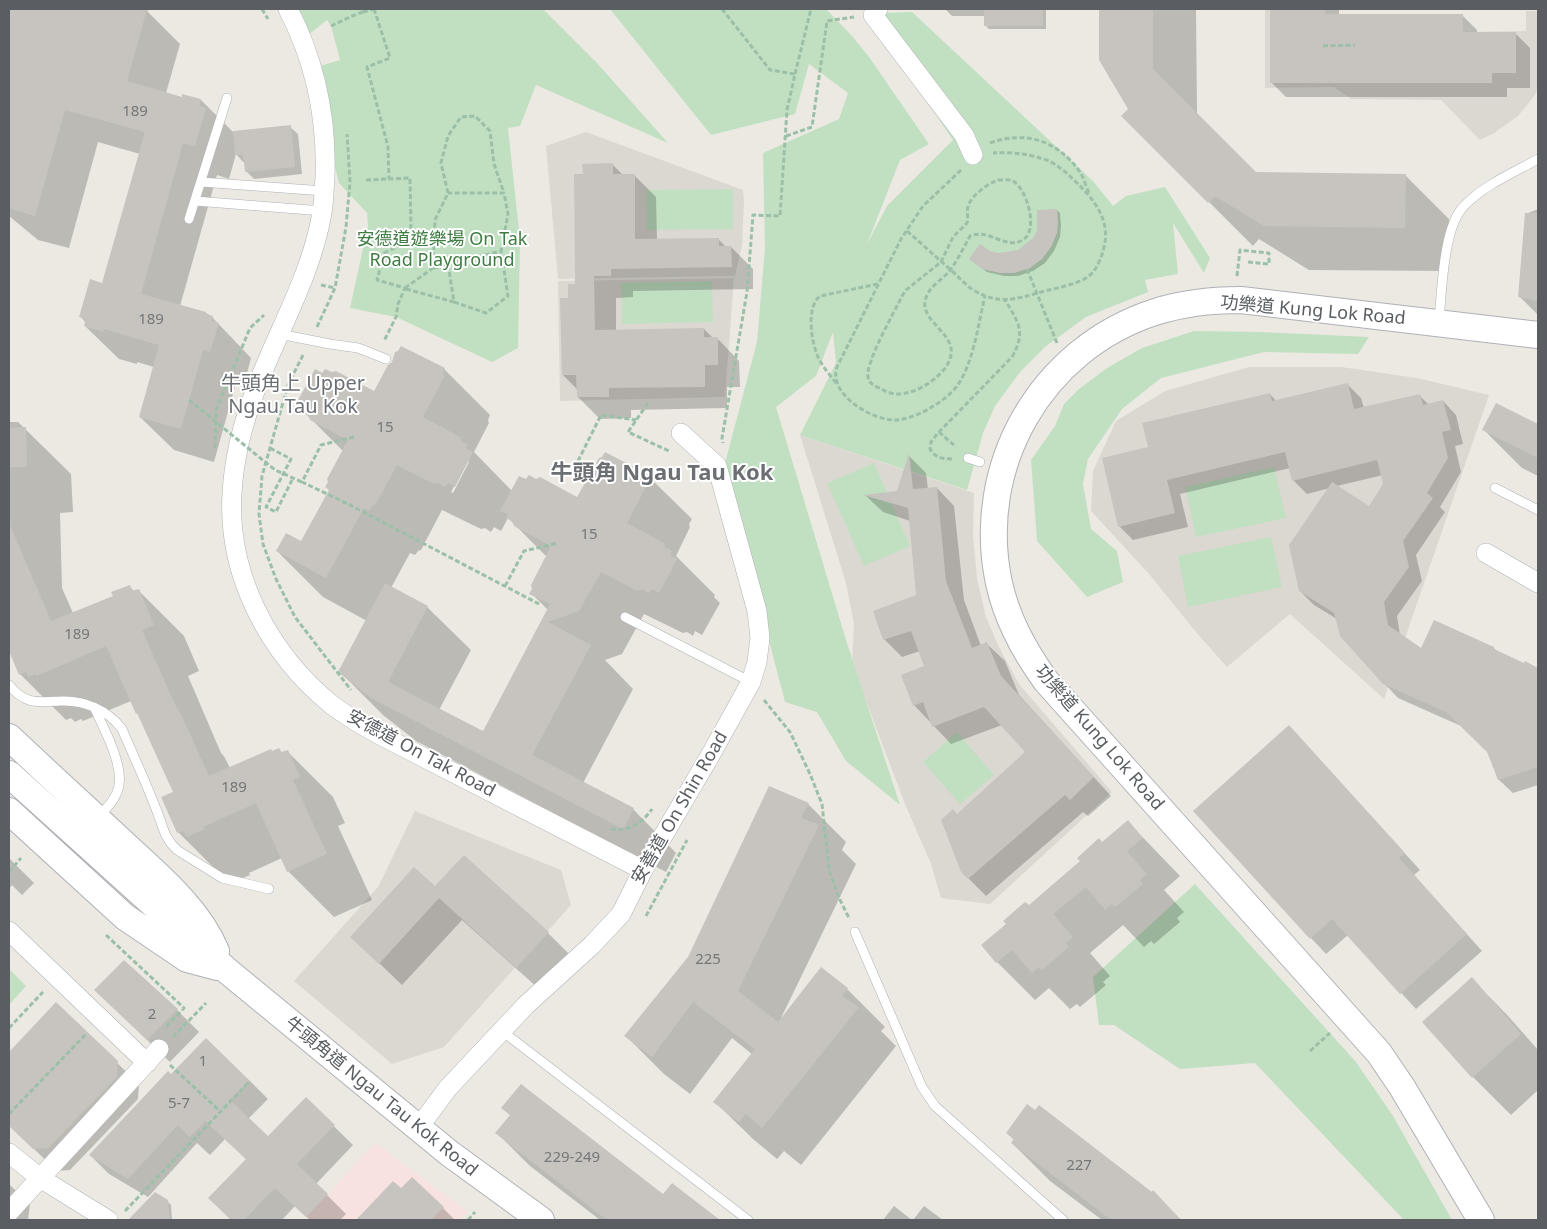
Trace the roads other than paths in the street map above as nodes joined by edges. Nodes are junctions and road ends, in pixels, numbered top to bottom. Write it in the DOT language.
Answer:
graph roads {
  1 [pos="288,9"];
  2 [pos="875,12"];
  3 [pos="227,98"];
  4 [pos="979,155"];
  5 [pos="1538,159"];
  6 [pos="201,182"];
  7 [pos="324,191"];
  8 [pos="195,201"];
  9 [pos="323,211"];
  10 [pos="189,220"];
  11 [pos="1439,323"];
  12 [pos="279,334"];
  13 [pos="1538,334"];
  14 [pos="382,357"];
  15 [pos="681,433"];
  16 [pos="968,458"];
  17 [pos="980,462"];
  18 [pos="1495,488"];
  19 [pos="1538,510"];
  20 [pos="1486,553"];
  21 [pos="1538,583"];
  22 [pos="625,617"];
  23 [pos="751,682"];
  24 [pos="9,685"];
  25 [pos="94,707"];
  26 [pos="9,737"];
  27 [pos="9,774"];
  28 [pos="9,811"];
  29 [pos="97,819"];
  30 [pos="643,870"];
  31 [pos="269,889"];
  32 [pos="9,931"];
  33 [pos="855,932"];
  34 [pos="224,969"];
  35 [pos="502,1031"];
  36 [pos="419,1127"];
  37 [pos="9,1153"];
  38 [pos="40,1178"];
  39 [pos="9,1212"];
  40 [pos="108,1220"];
  41 [pos="541,1220"];
  42 [pos="748,1220"];
  43 [pos="1063,1220"];
  44 [pos="1481,1220"];
  1 -- 7 [label="street, 安德道 On Tak Road"];
  2 -- 4 [label="street"];
  3 -- 6 [label="lane"];
  5 -- 11 [label="lane"];
  6 -- 7 [label="lane"];
  6 -- 8 [label="lane"];
  7 -- 9 [label="street, 安德道 On Tak Road"];
  8 -- 9 [label="lane"];
  8 -- 10 [label="lane"];
  9 -- 12 [label="street, 安德道 On Tak Road"];
  11 -- 13 [label="street, 功樂道 Kung Lok Road"];
  11 -- 44 [label="street, 功樂道 Kung Lok Road"];
  12 -- 14 [label="lane"];
  12 -- 30 [label="street, 安德道 On Tak Road"];
  15 -- 23 [label="street, 安善道 On Shin Road"];
  16 -- 17 [label="lane"];
  18 -- 19 [label="lane"];
  20 -- 21 [label="street"];
  22 -- 23 [label="lane"];
  23 -- 30 [label="street, 安善道 On Shin Road"];
  24 -- 25 [label="lane"];
  25 -- 29 [label="lane"];
  25 -- 31 [label="lane"];
  26 -- 29 [label="street, 牛頭角道 Ngau Tau Kok Road"];
  27 -- 34 [label="street, 牛頭角道 Ngau Tau Kok Road"];
  28 -- 34 [label="street, 牛頭角道 Ngau Tau Kok Road"];
  29 -- 34 [label="street, 牛頭角道 Ngau Tau Kok Road"];
  30 -- 35 [label="street, 安善道 On Shin Road"];
  32 -- 38 [label="street"];
  33 -- 43 [label="lane"];
  34 -- 36 [label="street, 牛頭角道 Ngau Tau Kok Road"];
  35 -- 36 [label="street, 安善道 On Shin Road"];
  35 -- 42 [label="lane"];
  36 -- 41 [label="street, 牛頭角道 Ngau Tau Kok Road"];
  37 -- 38 [label="street"];
  38 -- 39 [label="street"];
  38 -- 40 [label="street"];
}
